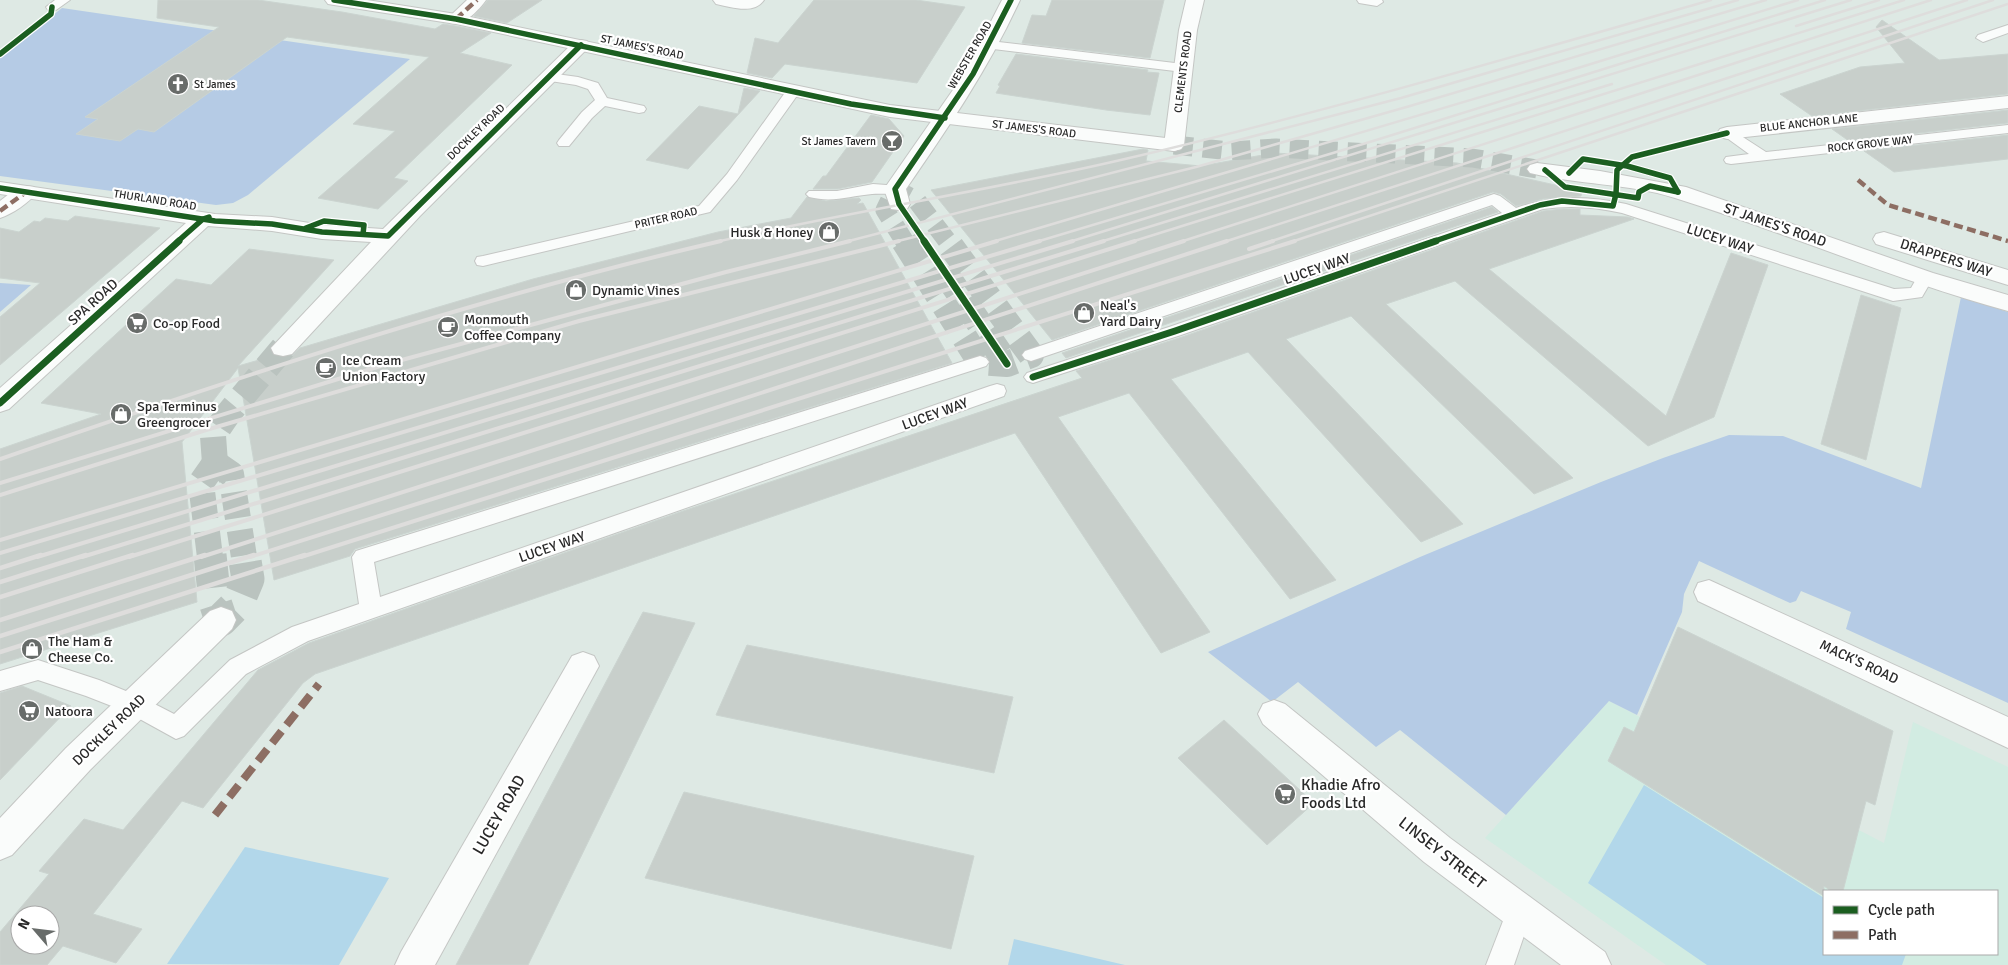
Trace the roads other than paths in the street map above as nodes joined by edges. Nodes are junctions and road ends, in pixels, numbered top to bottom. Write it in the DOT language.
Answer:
graph roads {
  1 [pos="64,0"];
  2 [pos="334,0"];
  3 [pos="477,0"];
  4 [pos="722,0"];
  5 [pos="755,0"];
  6 [pos="1011,0"];
  7 [pos="1195,0"];
  8 [pos="1363,0"];
  9 [pos="1377,2"];
  10 [pos="52,7"];
  11 [pos="456,19"];
  12 [pos="2008,29"];
  13 [pos="1983,38"];
  14 [pos="990,45"];
  15 [pos="581,46"];
  16 [pos="1183,68"];
  17 [pos="549,77"];
  18 [pos="794,90"];
  19 [pos="602,101"];
  20 [pos="2008,102"];
  21 [pos="639,109"];
  22 [pos="945,118"];
  23 [pos="2008,129"];
  24 [pos="1727,133"];
  25 [pos="564,143"];
  26 [pos="1174,145"];
  27 [pos="1763,156"];
  28 [pos="1731,160"];
  29 [pos="1537,169"];
  30 [pos="0,188"];
  31 [pos="26,192"];
  32 [pos="814,194"];
  33 [pos="897,196"];
  34 [pos="0,211"];
  35 [pos="1514,214"];
  36 [pos="203,219"];
  37 [pos="388,236"];
  38 [pos="1884,239"];
  39 [pos="484,261"];
  40 [pos="1925,278"];
  41 [pos="2008,278"];
  42 [pos="2008,303"];
  43 [pos="283,348"];
  44 [pos="1031,355"];
  45 [pos="980,362"];
  46 [pos="1033,378"];
  47 [pos="997,392"];
  48 [pos="0,403"];
  49 [pos="1709,592"];
  50 [pos="371,609"];
  51 [pos="221,620"];
  52 [pos="583,666"];
  53 [pos="0,681"];
  54 [pos="135,705"];
  55 [pos="1274,714"];
  56 [pos="2008,733"];
  57 [pos="0,843"];
  58 [pos="1519,912"];
  59 [pos="414,965"];
  60 [pos="1500,965"];
  61 [pos="1592,965"];
  1 -- 10 [label="lane"];
  2 -- 11 [label="street, ST JAMES'S ROAD"];
  3 -- 11 [label="street"];
  4 -- 5 [label="street"];
  6 -- 14 [label="street, WEBSTER ROAD"];
  7 -- 16 [label="street, CLEMENTS ROAD"];
  8 -- 9 [label="lane"];
  11 -- 15 [label="street, ST JAMES'S ROAD"];
  12 -- 13 [label="lane"];
  14 -- 16 [label="lane"];
  14 -- 22 [label="street, WEBSTER ROAD"];
  15 -- 17 [label="street, DOCKLEY ROAD"];
  15 -- 18 [label="street, ST JAMES'S ROAD"];
  16 -- 26 [label="street, CLEMENTS ROAD"];
  17 -- 19 [label="lane"];
  17 -- 37 [label="street, DOCKLEY ROAD"];
  18 -- 22 [label="street, ST JAMES'S ROAD"];
  18 -- 39 [label="lane, PRITER ROAD"];
  19 -- 21 [label="lane"];
  19 -- 25 [label="lane"];
  20 -- 24 [label="street, BLUE ANCHOR LANE"];
  22 -- 26 [label="street, ST JAMES'S ROAD"];
  22 -- 33 [label="street, WEBSTER ROAD"];
  23 -- 27 [label="lane, ROCK GROVE WAY"];
  24 -- 27 [label="lane"];
  27 -- 28 [label="lane, ROCK GROVE WAY"];
  29 -- 40 [label="street, ST JAMES'S ROAD"];
  30 -- 31 [label="street, THURLAND ROAD"];
  31 -- 34 [label="street"];
  31 -- 36 [label="street, THURLAND ROAD"];
  32 -- 33 [label="lane"];
  35 -- 40 [label="lane, LUCEY WAY"];
  35 -- 44 [label="lane"];
  35 -- 46 [label="lane, LUCEY WAY"];
  36 -- 37 [label="street, THURLAND ROAD"];
  36 -- 48 [label="street, SPA ROAD"];
  37 -- 43 [label="street, DOCKLEY ROAD"];
  38 -- 41 [label="street, DRAPPERS WAY"];
  40 -- 42 [label="street, ST JAMES'S ROAD"];
  45 -- 50 [label="lane"];
  47 -- 50 [label="lane, LUCEY WAY"];
  49 -- 56 [label="street, MACK'S ROAD"];
  50 -- 54 [label="lane, LUCEY WAY"];
  51 -- 54 [label="street, DOCKLEY ROAD"];
  52 -- 59 [label="street, LUCEY ROAD"];
  53 -- 54 [label="lane"];
  54 -- 57 [label="street, DOCKLEY ROAD"];
  55 -- 58 [label="street, LINSEY STREET"];
  58 -- 60 [label="lane"];
  58 -- 61 [label="street, LINSEY STREET"];
}
